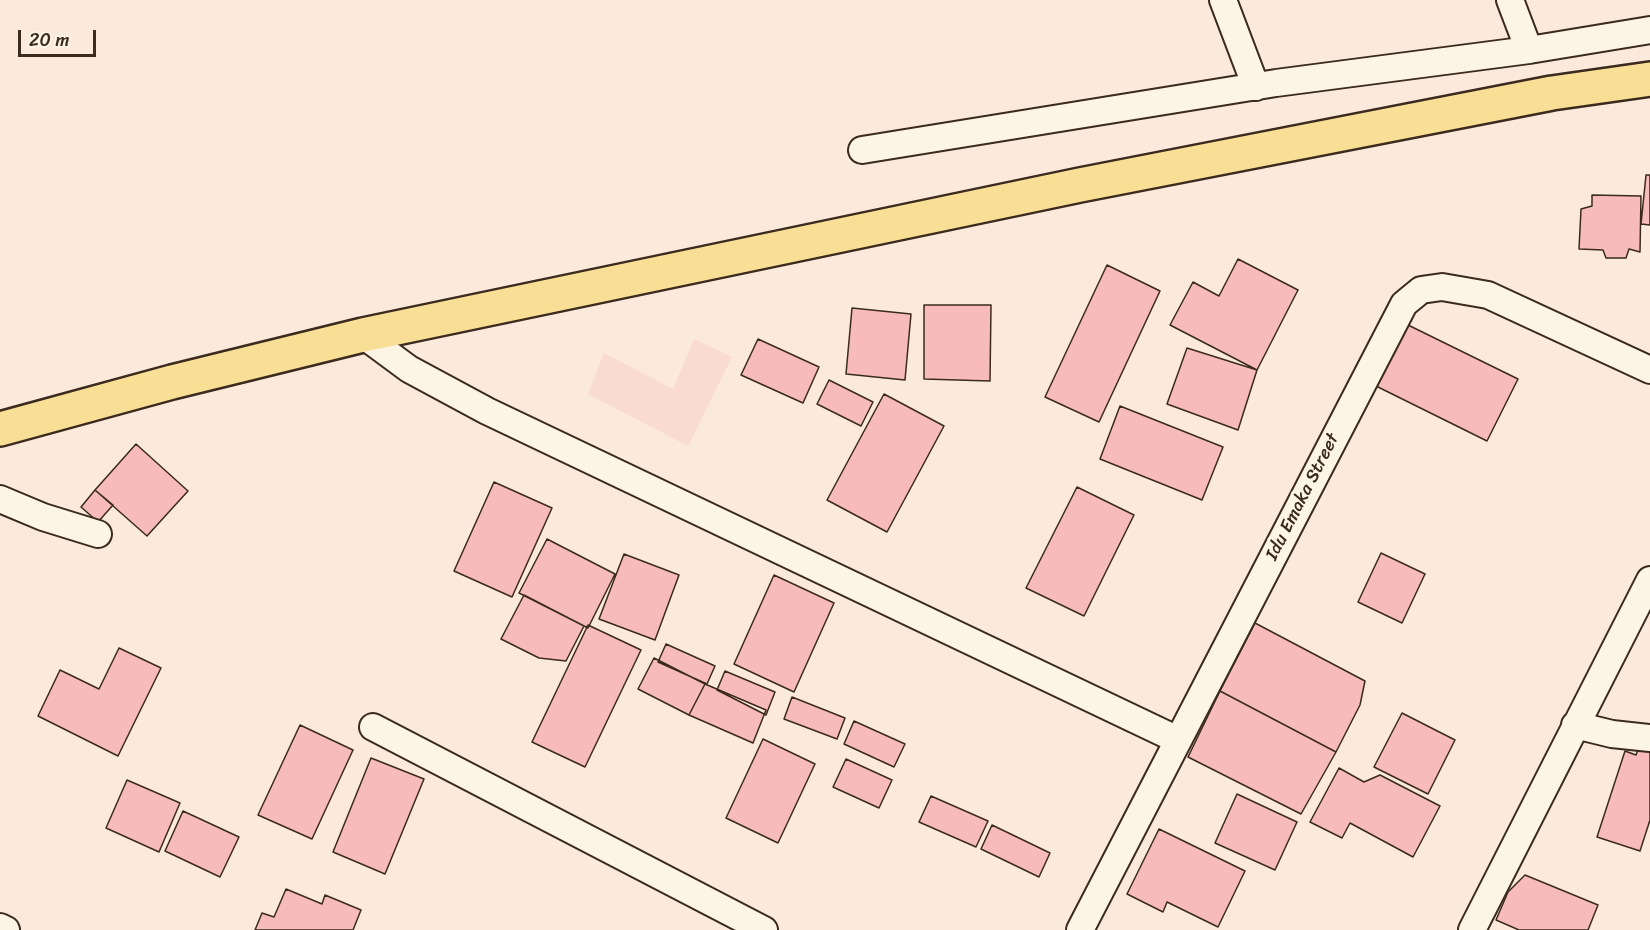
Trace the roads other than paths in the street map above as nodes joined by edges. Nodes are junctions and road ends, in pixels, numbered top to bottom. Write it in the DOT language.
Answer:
graph roads {
  1 [pos="1223,0"];
  2 [pos="1510,0"];
  3 [pos="1650,30"];
  4 [pos="1529,50"];
  5 [pos="1650,79"];
  6 [pos="1256,87"];
  7 [pos="862,150"];
  8 [pos="363,335"];
  9 [pos="1650,370"];
  10 [pos="0,429"];
  11 [pos="0,499"];
  12 [pos="98,534"];
  13 [pos="1650,580"];
  14 [pos="1575,725"];
  15 [pos="374,727"];
  16 [pos="1650,738"];
  17 [pos="1178,740"];
  18 [pos="0,927"];
  19 [pos="6,930"];
  20 [pos="764,930"];
  21 [pos="1080,930"];
  22 [pos="1472,930"];
  1 -- 6 [label="street"];
  2 -- 4 [label="street"];
  3 -- 4 [label="street"];
  4 -- 6 [label="street"];
  5 -- 8 [label="main road"];
  6 -- 7 [label="street"];
  8 -- 10 [label="main road"];
  8 -- 17 [label="street"];
  9 -- 17 [label="street, Idu Emaka Street"];
  11 -- 12 [label="street"];
  13 -- 14 [label="street"];
  14 -- 16 [label="street"];
  14 -- 22 [label="street"];
  15 -- 20 [label="street"];
  17 -- 21 [label="street, Idu Emaka Street"];
  18 -- 19 [label="street"];
}
